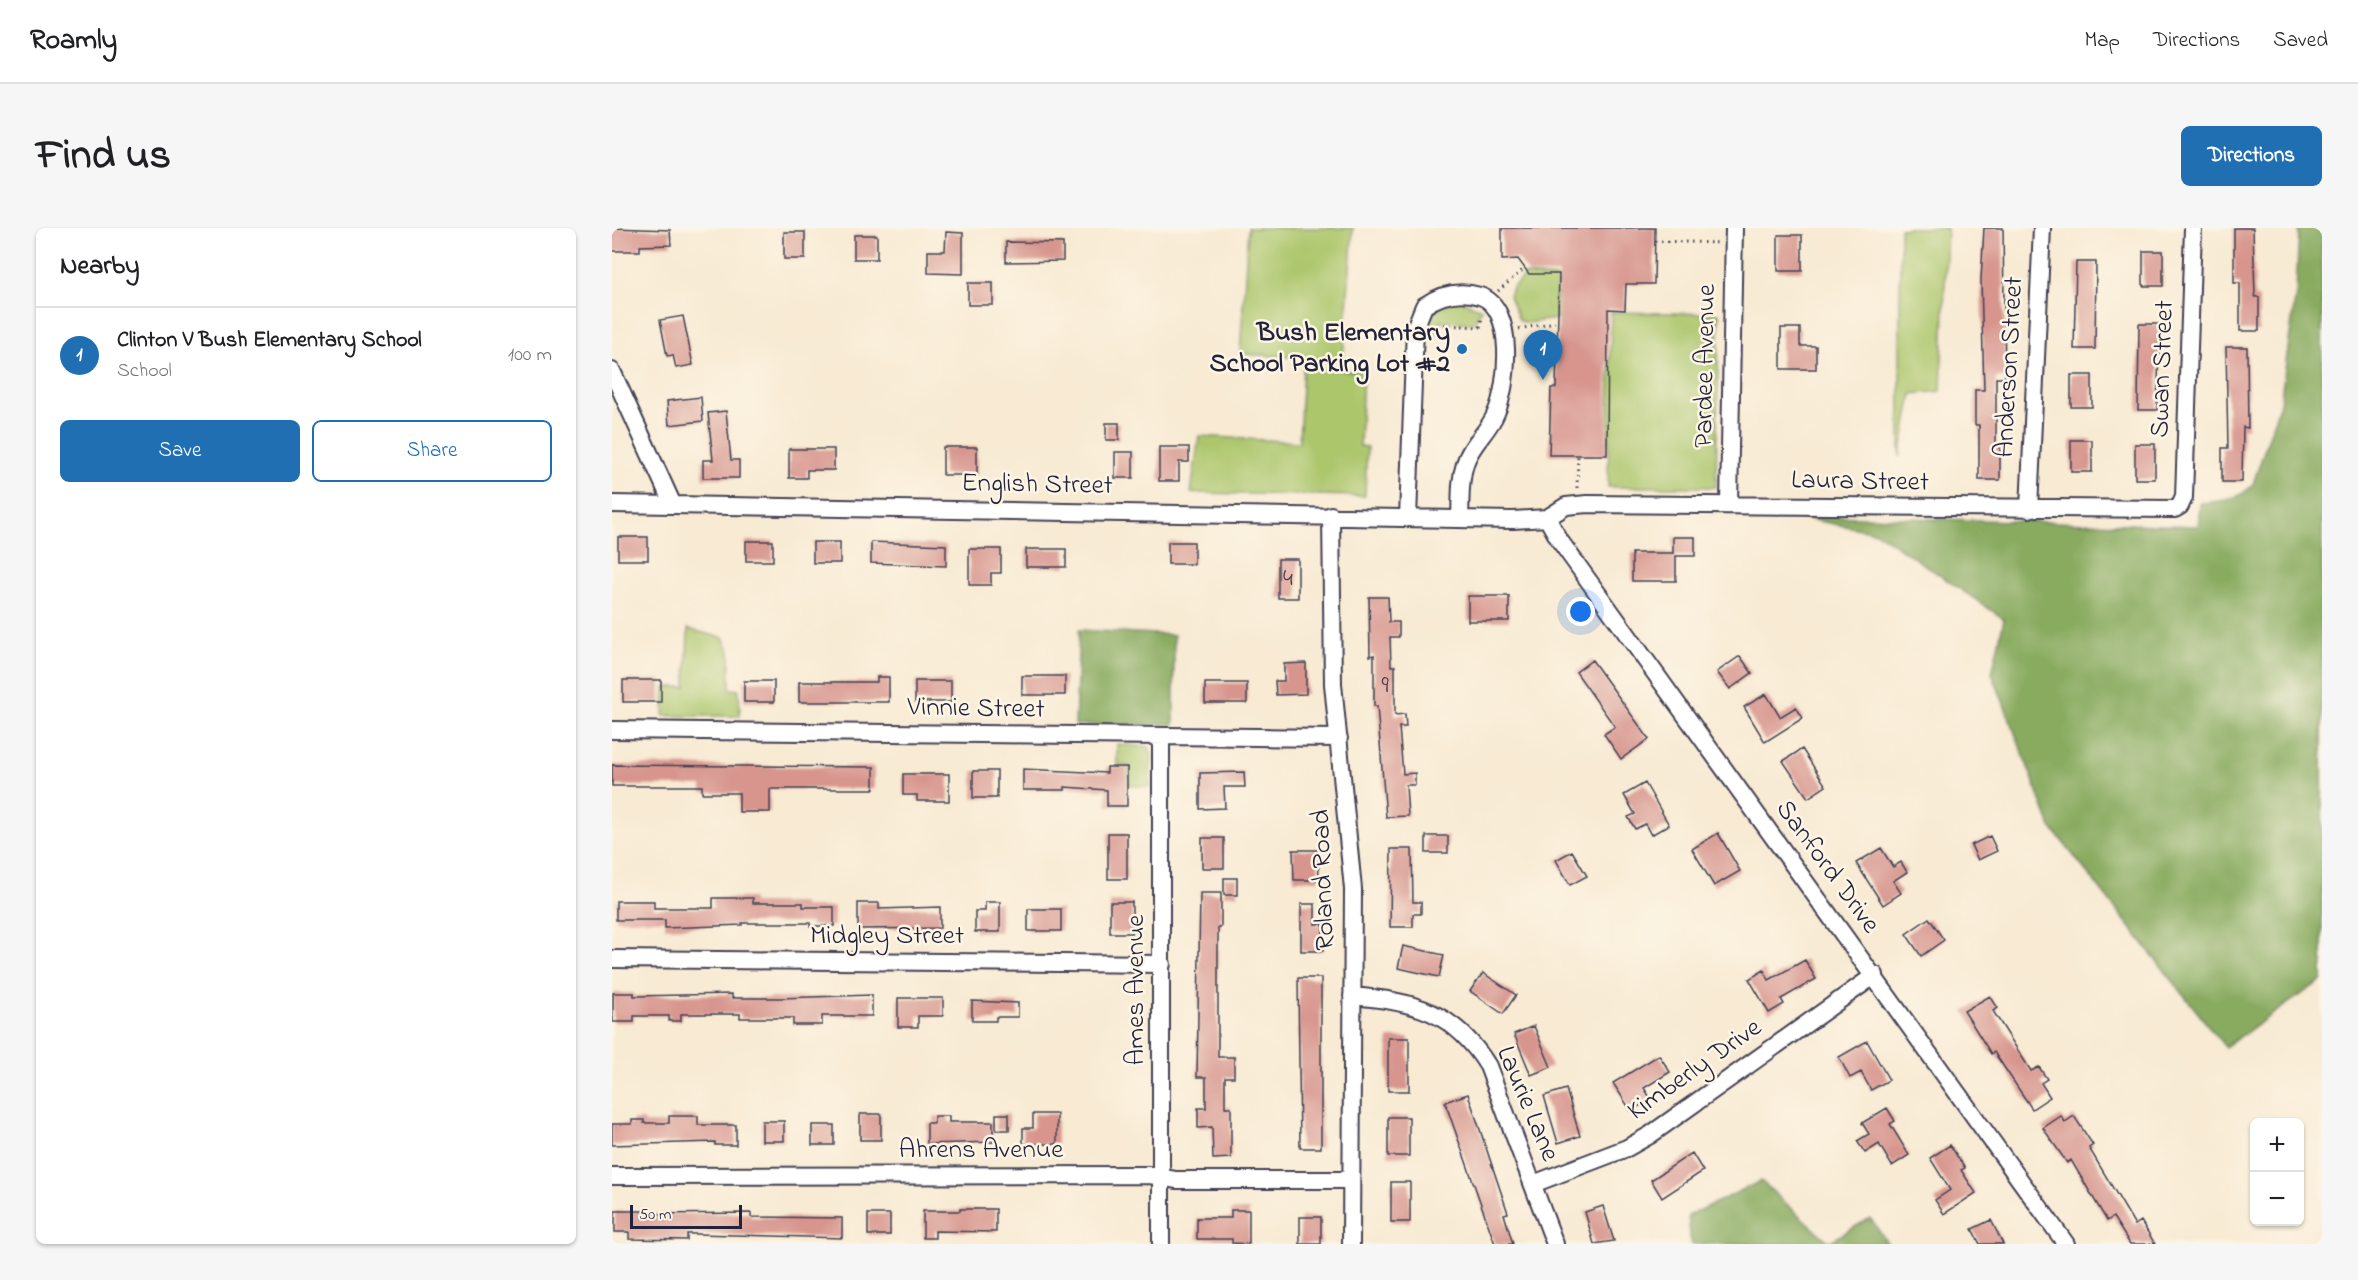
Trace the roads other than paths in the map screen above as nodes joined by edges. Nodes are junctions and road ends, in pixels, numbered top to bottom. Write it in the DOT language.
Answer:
graph roads {
  1 [pos="1734,228"];
  2 [pos="2042,228"];
  3 [pos="2193,228"];
  4 [pos="612,371"];
  5 [pos="612,504"];
  6 [pos="673,505"];
  7 [pos="1729,505"];
  8 [pos="2029,509"];
  9 [pos="2175,509"];
  10 [pos="1331,515"];
  11 [pos="1408,518"];
  12 [pos="1548,518"];
  13 [pos="1460,519"];
  14 [pos="612,730"];
  15 [pos="1161,737"];
  16 [pos="1339,738"];
  17 [pos="612,959"];
  18 [pos="1162,964"];
  19 [pos="1875,975"];
  20 [pos="1352,996"];
  21 [pos="612,1176"];
  22 [pos="1161,1178"];
  23 [pos="1351,1180"];
  24 [pos="1533,1184"];
  25 [pos="1161,1244"];
  26 [pos="1350,1244"];
  27 [pos="1555,1244"];
  28 [pos="2066,1244"];
  1 -- 7 [label="street, Pardee Avenue"];
  2 -- 8 [label="street, Anderson Street"];
  3 -- 9 [label="street, Swan Street"];
  4 -- 6 [label="street"];
  5 -- 6 [label="street, English Street"];
  6 -- 10 [label="street, English Street"];
  7 -- 8 [label="street, Laura Street"];
  7 -- 12 [label="street, Laura Street"];
  8 -- 9 [label="street, Laura Street"];
  10 -- 11 [label="street, English Street"];
  10 -- 16 [label="street, Roland Road"];
  11 -- 13 [label="street, English Street"];
  11 -- 13 [label="street"];
  12 -- 13 [label="street, English Street"];
  12 -- 19 [label="street, Sanford Drive"];
  14 -- 15 [label="street, Vinnie Street"];
  15 -- 16 [label="street, Vinnie Street"];
  15 -- 18 [label="street, Ames Avenue"];
  16 -- 20 [label="street, Roland Road"];
  17 -- 18 [label="street, Midgley Street"];
  18 -- 22 [label="street, Ames Avenue"];
  19 -- 24 [label="street, Kimberly Drive"];
  19 -- 28 [label="street, Sanford Drive"];
  20 -- 23 [label="street, Roland Road"];
  20 -- 24 [label="street, Laurie Lane"];
  21 -- 22 [label="street, Ahrens Avenue"];
  22 -- 23 [label="street, Ahrens Avenue"];
  22 -- 25 [label="street, Ames Avenue"];
  23 -- 26 [label="street, Roland Road"];
  24 -- 27 [label="street, Laurie Lane"];
}
